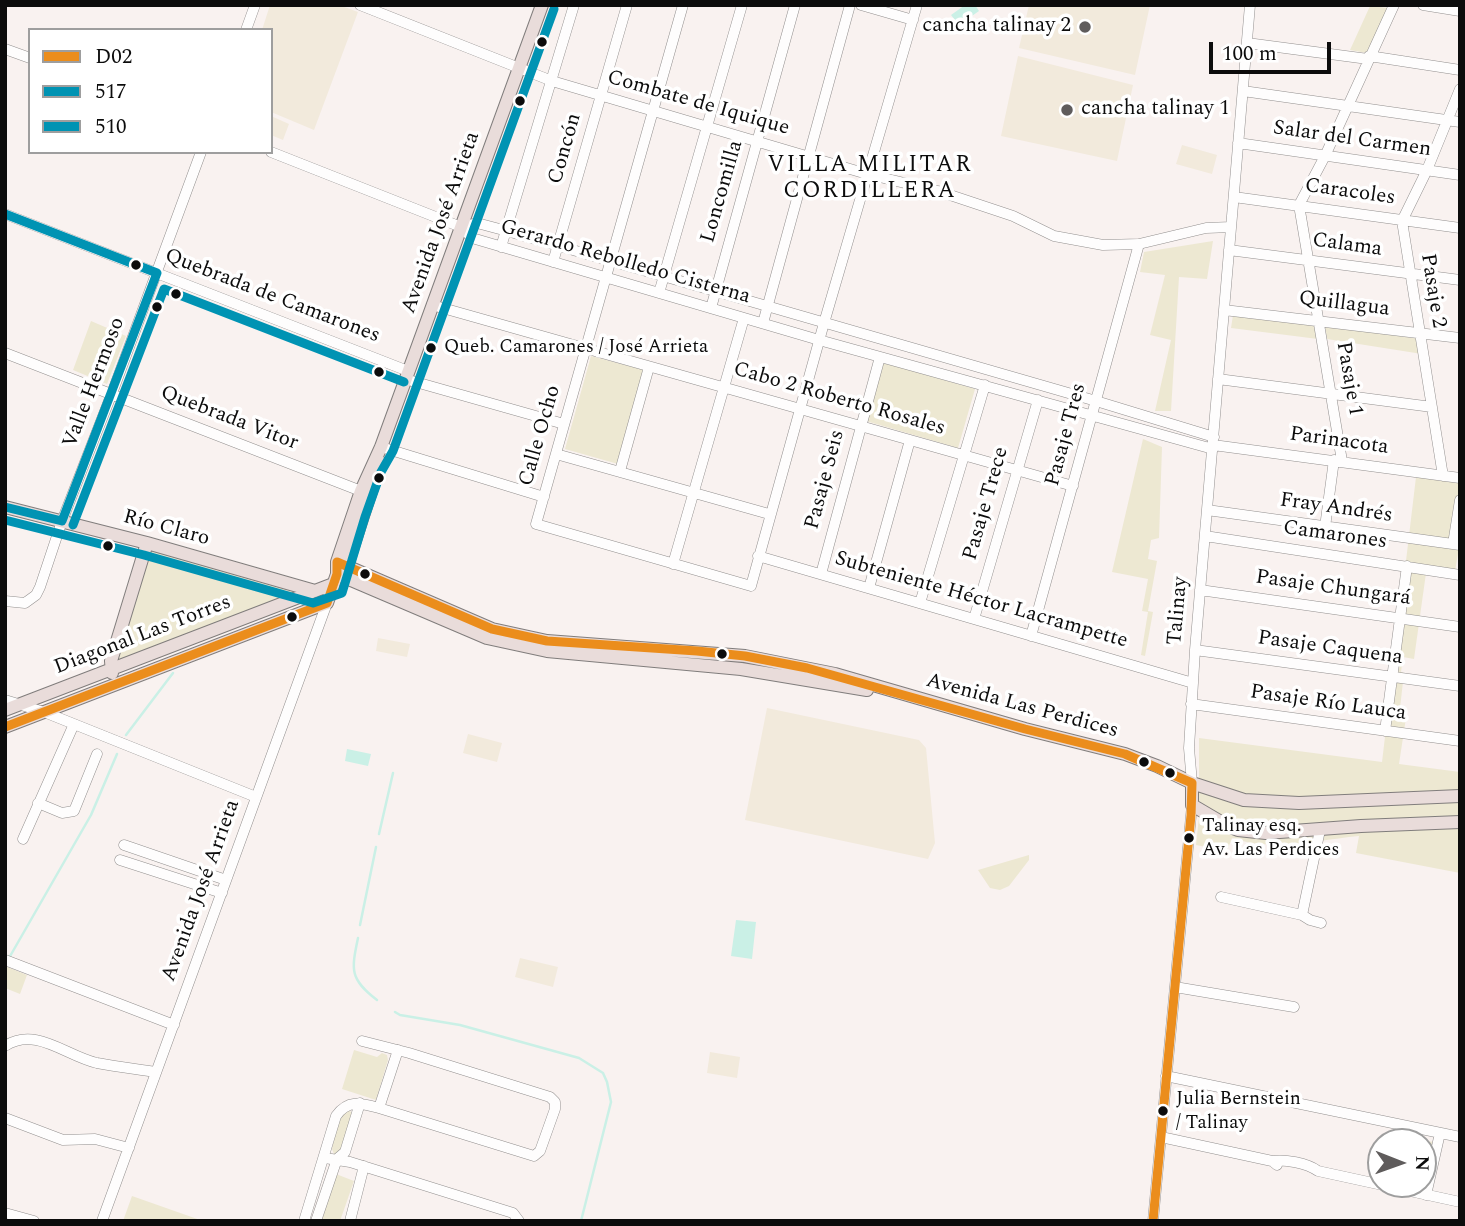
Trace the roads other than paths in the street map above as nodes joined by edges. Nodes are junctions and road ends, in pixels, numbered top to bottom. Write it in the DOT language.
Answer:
graph roads {
  1 [pos="255,5"];
  2 [pos="360,5"];
  3 [pos="542,5"];
  4 [pos="574,5"];
  5 [pos="627,5"];
  6 [pos="683,5"];
  7 [pos="742,5"];
  8 [pos="795,5"];
  9 [pos="850,5"];
  10 [pos="862,5"];
  11 [pos="917,5"];
  12 [pos="1250,5"];
  13 [pos="1394,5"];
  14 [pos="1423,5"];
  15 [pos="1460,11"];
  16 [pos="913,20"];
  17 [pos="247,28"];
  18 [pos="1247,43"];
  19 [pos="5,49"];
  20 [pos="28,57"];
  21 [pos="1368,58"];
  22 [pos="519,69"];
  23 [pos="1460,70"];
  24 [pos="552,81"];
  25 [pos="1460,89"];
  26 [pos="1243,91"];
  27 [pos="601,96"];
  28 [pos="1347,106"];
  29 [pos="654,111"];
  30 [pos="1446,121"];
  31 [pos="1460,122"];
  32 [pos="708,127"];
  33 [pos="758,141"];
  34 [pos="1238,143"];
  35 [pos="273,153"];
  36 [pos="200,154"];
  37 [pos="808,156"];
  38 [pos="1325,156"];
  39 [pos="1427,170"];
  40 [pos="867,174"];
  41 [pos="1460,174"];
  42 [pos="1234,197"];
  43 [pos="1299,205"];
  44 [pos="5,214"];
  45 [pos="1402,221"];
  46 [pos="461,227"];
  47 [pos="1231,227"];
  48 [pos="1460,228"];
  49 [pos="507,231"];
  50 [pos="1139,244"];
  51 [pos="558,246"];
  52 [pos="501,247"];
  53 [pos="1229,250"];
  54 [pos="1308,260"];
  55 [pos="610,261"];
  56 [pos="553,262"];
  57 [pos="157,273"];
  58 [pos="1410,274"];
  59 [pos="664,277"];
  60 [pos="605,278"];
  61 [pos="1460,280"];
  62 [pos="715,292"];
  63 [pos="659,293"];
  64 [pos="432,305"];
  65 [pos="767,307"];
  66 [pos="711,308"];
  67 [pos="1224,310"];
  68 [pos="744,318"];
  69 [pos="1319,322"];
  70 [pos="763,323"];
  71 [pos="824,323"];
  72 [pos="1420,333"];
  73 [pos="1460,338"];
  74 [pos="819,340"];
  75 [pos="585,349"];
  76 [pos="5,353"];
  77 [pos="880,357"];
  78 [pos="649,367"];
  79 [pos="407,375"];
  80 [pos="1219,379"];
  81 [pos="985,385"];
  82 [pos="724,388"];
  83 [pos="112,394"];
  84 [pos="1331,394"];
  85 [pos="1038,400"];
  86 [pos="1096,401"];
  87 [pos="1432,407"];
  88 [pos="799,409"];
  89 [pos="1091,415"];
  90 [pos="564,424"];
  91 [pos="861,427"];
  92 [pos="910,440"];
  93 [pos="1213,444"];
  94 [pos="380,450"];
  95 [pos="556,454"];
  96 [pos="963,455"];
  97 [pos="1338,461"];
  98 [pos="620,471"];
  99 [pos="1017,471"];
  100 [pos="1443,476"];
  101 [pos="1460,478"];
  102 [pos="1073,486"];
  103 [pos="361,491"];
  104 [pos="694,492"];
  105 [pos="544,497"];
  106 [pos="1460,500"];
  107 [pos="5,507"];
  108 [pos="1207,510"];
  109 [pos="769,514"];
  110 [pos="62,521"];
  111 [pos="1325,527"];
  112 [pos="1205,536"];
  113 [pos="147,543"];
  114 [pos="1456,545"];
  115 [pos="758,556"];
  116 [pos="673,564"];
  117 [pos="1408,566"];
  118 [pos="338,571"];
  119 [pos="821,574"];
  120 [pos="1460,575"];
  121 [pos="869,588"];
  122 [pos="1200,590"];
  123 [pos="315,591"];
  124 [pos="5,601"];
  125 [pos="327,603"];
  126 [pos="920,603"];
  127 [pos="1401,617"];
  128 [pos="974,619"];
  129 [pos="1460,627"];
  130 [pos="1031,636"];
  131 [pos="1195,650"];
  132 [pos="110,668"];
  133 [pos="1392,677"];
  134 [pos="124,681"];
  135 [pos="1193,683"];
  136 [pos="1460,687"];
  137 [pos="5,700"];
  138 [pos="21,704"];
  139 [pos="1191,704"];
  140 [pos="5,710"];
  141 [pos="44,712"];
  142 [pos="74,724"];
  143 [pos="5,727"];
  144 [pos="1385,731"];
  145 [pos="1460,741"];
  146 [pos="97,754"];
  147 [pos="1192,783"];
  148 [pos="1460,796"];
  149 [pos="256,797"];
  150 [pos="38,803"];
  151 [pos="1192,805"];
  152 [pos="1460,822"];
  153 [pos="1320,830"];
  154 [pos="23,839"];
  155 [pos="124,845"];
  156 [pos="121,860"];
  157 [pos="226,880"];
  158 [pos="222,893"];
  159 [pos="1221,897"];
  160 [pos="1302,915"];
  161 [pos="1321,923"];
  162 [pos="8,961"];
  163 [pos="1175,987"];
  164 [pos="1294,1007"];
  165 [pos="174,1025"];
  166 [pos="362,1041"];
  167 [pos="5,1046"];
  168 [pos="398,1050"];
  169 [pos="156,1072"];
  170 [pos="1167,1076"];
  171 [pos="360,1103"];
  172 [pos="379,1108"];
  173 [pos="5,1118"];
  174 [pos="1440,1133"];
  175 [pos="1161,1137"];
  176 [pos="1460,1137"];
  177 [pos="1437,1146"];
  178 [pos="129,1147"];
  179 [pos="325,1158"];
  180 [pos="337,1159"];
  181 [pos="364,1166"];
  182 [pos="1367,1182"];
  183 [pos="1437,1197"];
  184 [pos="1460,1202"];
  185 [pos="5,1213"];
  186 [pos="34,1221"];
  187 [pos="102,1221"];
  188 [pos="304,1221"];
  189 [pos="316,1221"];
  190 [pos="350,1221"];
  191 [pos="519,1221"];
  192 [pos="1153,1221"];
  1 -- 17 [label="street"];
  2 -- 22 [label="street, Combate de Iquique"];
  3 -- 22 [label="main road, Avenida José Arrieta"];
  4 -- 24 [label="street"];
  5 -- 27 [label="street, Concón"];
  6 -- 29 [label="street, Calle Ocho"];
  7 -- 32 [label="street"];
  8 -- 33 [label="street, Loncomilla"];
  9 -- 37 [label="street"];
  10 -- 16 [label="street"];
  11 -- 16 [label="street"];
  12 -- 18 [label="street, Talinay"];
  13 -- 21 [label="street"];
  14 -- 15 [label="street"];
  16 -- 40 [label="street"];
  18 -- 21 [label="street"];
  18 -- 26 [label="street, Talinay"];
  19 -- 20 [label="street"];
  21 -- 23 [label="street"];
  21 -- 28 [label="street"];
  22 -- 24 [label="street, Combate de Iquique"];
  22 -- 46 [label="main road, Avenida José Arrieta"];
  24 -- 27 [label="street, Combate de Iquique"];
  24 -- 49 [label="street"];
  25 -- 30 [label="street"];
  26 -- 28 [label="street"];
  26 -- 34 [label="street, Talinay"];
  27 -- 29 [label="street, Combate de Iquique"];
  27 -- 51 [label="street, Concón"];
  28 -- 30 [label="street"];
  28 -- 38 [label="street"];
  29 -- 32 [label="street, Combate de Iquique"];
  29 -- 55 [label="street, Calle Ocho"];
  30 -- 31 [label="street"];
  30 -- 39 [label="street"];
  32 -- 33 [label="street, Combate de Iquique"];
  32 -- 59 [label="street"];
  33 -- 37 [label="street, Combate de Iquique"];
  33 -- 62 [label="street, Loncomilla"];
  34 -- 38 [label="street, Salar del Carmen"];
  34 -- 42 [label="street, Talinay"];
  35 -- 46 [label="street"];
  36 -- 57 [label="street, Valle Hermoso"];
  37 -- 40 [label="street, Combate de Iquique"];
  37 -- 65 [label="street"];
  38 -- 39 [label="street, Salar del Carmen"];
  38 -- 43 [label="street"];
  39 -- 41 [label="street, Salar del Carmen"];
  39 -- 45 [label="street"];
  40 -- 50 [label="street, Combate de Iquique"];
  40 -- 71 [label="street"];
  42 -- 43 [label="street, Caracoles"];
  42 -- 47 [label="street, Talinay"];
  43 -- 45 [label="street, Caracoles"];
  43 -- 54 [label="street, Pasaje 1"];
  44 -- 57 [label="street, Quebrada de Camarones"];
  45 -- 48 [label="street, Caracoles"];
  45 -- 58 [label="street, Pasaje 2"];
  46 -- 49 [label="street, Gerardo Rebolledo Cisterna"];
  46 -- 52 [label="street, Gerardo Rebolledo Cisterna"];
  46 -- 64 [label="main road, Avenida José Arrieta"];
  47 -- 50 [label="street, Combate de Iquique"];
  47 -- 53 [label="street, Talinay"];
  49 -- 51 [label="street, Gerardo Rebolledo Cisterna"];
  49 -- 52 [label="street"];
  50 -- 86 [label="street, Pasaje Tres"];
  51 -- 55 [label="street, Gerardo Rebolledo Cisterna"];
  51 -- 56 [label="street, Concón"];
  52 -- 56 [label="street, Gerardo Rebolledo Cisterna"];
  53 -- 54 [label="street, Calama"];
  53 -- 67 [label="street, Talinay"];
  54 -- 58 [label="street, Calama"];
  54 -- 69 [label="street, Pasaje 1"];
  55 -- 59 [label="street, Gerardo Rebolledo Cisterna"];
  55 -- 60 [label="street, Calle Ocho"];
  56 -- 60 [label="street, Gerardo Rebolledo Cisterna"];
  57 -- 79 [label="street, Quebrada de Camarones"];
  57 -- 83 [label="street, Valle Hermoso"];
  58 -- 61 [label="street, Calama"];
  58 -- 72 [label="street, Pasaje 2"];
  59 -- 62 [label="street, Gerardo Rebolledo Cisterna"];
  59 -- 63 [label="street"];
  60 -- 63 [label="street, Gerardo Rebolledo Cisterna"];
  60 -- 75 [label="street, Calle Ocho"];
  62 -- 65 [label="street, Gerardo Rebolledo Cisterna"];
  62 -- 66 [label="street, Loncomilla"];
  63 -- 66 [label="street, Gerardo Rebolledo Cisterna"];
  64 -- 75 [label="street, Cabo 2 Roberto Rosales"];
  64 -- 79 [label="main road, Avenida José Arrieta"];
  65 -- 70 [label="street"];
  65 -- 71 [label="street, Gerardo Rebolledo Cisterna"];
  66 -- 68 [label="street, Gerardo Rebolledo Cisterna"];
  67 -- 69 [label="street, Quillagua"];
  67 -- 80 [label="street, Talinay"];
  68 -- 70 [label="street, Gerardo Rebolledo Cisterna"];
  68 -- 82 [label="street"];
  69 -- 72 [label="street, Quillagua"];
  69 -- 84 [label="street, Pasaje 1"];
  70 -- 74 [label="street, Gerardo Rebolledo Cisterna"];
  71 -- 74 [label="street"];
  71 -- 86 [label="street, Gerardo Rebolledo Cisterna"];
  72 -- 73 [label="street, Quillagua"];
  72 -- 87 [label="street, Pasaje 2"];
  74 -- 77 [label="street, Gerardo Rebolledo Cisterna"];
  74 -- 88 [label="street"];
  75 -- 78 [label="street, Cabo 2 Roberto Rosales"];
  75 -- 90 [label="street, Calle Ocho"];
  76 -- 83 [label="street, Quebrada Vitor"];
  77 -- 81 [label="street, Gerardo Rebolledo Cisterna"];
  77 -- 91 [label="street, Pasaje Seis"];
  78 -- 82 [label="street, Cabo 2 Roberto Rosales"];
  78 -- 98 [label="street"];
  79 -- 90 [label="street, Quebrada de Camarones"];
  79 -- 94 [label="main road, Avenida José Arrieta"];
  80 -- 84 [label="street"];
  80 -- 93 [label="street, Talinay"];
  81 -- 85 [label="street, Gerardo Rebolledo Cisterna"];
  81 -- 96 [label="street"];
  82 -- 88 [label="street, Cabo 2 Roberto Rosales"];
  82 -- 104 [label="street"];
  83 -- 103 [label="street, Quebrada Vitor"];
  83 -- 110 [label="street, Valle Hermoso"];
  84 -- 87 [label="street"];
  84 -- 97 [label="street, Pasaje 1"];
  85 -- 89 [label="street, Gerardo Rebolledo Cisterna"];
  85 -- 99 [label="street, Pasaje Trece"];
  86 -- 89 [label="street, Pasaje Tres"];
  86 -- 93 [label="street, Gerardo Rebolledo Cisterna"];
  87 -- 100 [label="street, Pasaje 2"];
  88 -- 91 [label="street, Cabo 2 Roberto Rosales"];
  88 -- 109 [label="street"];
  89 -- 93 [label="street, Gerardo Rebolledo Cisterna"];
  89 -- 102 [label="street, Pasaje Tres"];
  90 -- 95 [label="street, Calle Ocho"];
  91 -- 92 [label="street, Cabo 2 Roberto Rosales"];
  91 -- 119 [label="street, Pasaje Seis"];
  92 -- 96 [label="street, Cabo 2 Roberto Rosales"];
  92 -- 121 [label="street"];
  93 -- 97 [label="street, Parinacota"];
  93 -- 108 [label="street, Talinay"];
  94 -- 103 [label="main road, Avenida José Arrieta"];
  94 -- 105 [label="street"];
  94 -- 118 [label="main road, Avenida José Arrieta"];
  95 -- 98 [label="street"];
  95 -- 105 [label="street, Calle Ocho"];
  96 -- 99 [label="street, Cabo 2 Roberto Rosales"];
  96 -- 126 [label="street"];
  97 -- 100 [label="street, Parinacota"];
  97 -- 111 [label="street, Pasaje 1"];
  98 -- 104 [label="street"];
  99 -- 102 [label="street, Cabo 2 Roberto Rosales"];
  99 -- 128 [label="street, Pasaje Trece"];
  100 -- 101 [label="street, Parinacota"];
  102 -- 130 [label="street, Pasaje Tres"];
  103 -- 118 [label="main road, Avenida José Arrieta"];
  104 -- 109 [label="street"];
  104 -- 116 [label="street"];
  105 -- 116 [label="street, Calle Ocho"];
  106 -- 114 [label="street"];
  107 -- 110 [label="main road, Río Claro"];
  108 -- 111 [label="street, Fray Andrés"];
  108 -- 112 [label="street, Talinay"];
  109 -- 115 [label="street"];
  110 -- 113 [label="main road, Río Claro"];
  110 -- 124 [label="street, Valle Hermoso"];
  111 -- 114 [label="street, Fray Andrés"];
  112 -- 117 [label="street, Camarones"];
  112 -- 122 [label="street, Talinay"];
  113 -- 123 [label="main road, Río Claro"];
  113 -- 132 [label="main road"];
  115 -- 116 [label="street"];
  115 -- 119 [label="street, Subteniente Héctor Lacrampette"];
  117 -- 120 [label="street, Camarones"];
  117 -- 127 [label="street"];
  118 -- 123 [label="main road, Diagonal Las Torres"];
  118 -- 125 [label="main road, Avenida José Arrieta"];
  118 -- 147 [label="main road, Avenida Las Perdices"];
  119 -- 121 [label="street, Subteniente Héctor Lacrampette"];
  121 -- 126 [label="street, Subteniente Héctor Lacrampette"];
  122 -- 127 [label="street, Pasaje Chungará"];
  122 -- 131 [label="street, Talinay"];
  123 -- 132 [label="main road, Diagonal Las Torres"];
  125 -- 134 [label="main road, Diagonal Las Torres"];
  125 -- 149 [label="street, Avenida José Arrieta"];
  126 -- 128 [label="street, Subteniente Héctor Lacrampette"];
  127 -- 129 [label="street, Pasaje Chungará"];
  127 -- 133 [label="street"];
  128 -- 130 [label="street, Subteniente Héctor Lacrampette"];
  130 -- 135 [label="street, Subteniente Héctor Lacrampette"];
  131 -- 133 [label="street, Pasaje Caquena"];
  131 -- 135 [label="street, Talinay"];
  132 -- 134 [label="main road"];
  132 -- 138 [label="main road, Diagonal Las Torres"];
  133 -- 136 [label="street, Pasaje Caquena"];
  133 -- 144 [label="street"];
  134 -- 141 [label="main road, Diagonal Las Torres"];
  135 -- 139 [label="street, Talinay"];
  137 -- 138 [label="street"];
  138 -- 140 [label="main road, Diagonal Las Torres"];
  138 -- 141 [label="street"];
  139 -- 144 [label="street, Pasaje Río Lauca"];
  139 -- 147 [label="street, Talinay"];
  141 -- 142 [label="street"];
  141 -- 143 [label="main road, Diagonal Las Torres"];
  142 -- 149 [label="street"];
  142 -- 150 [label="street"];
  144 -- 145 [label="street, Pasaje Río Lauca"];
  146 -- 150 [label="street"];
  147 -- 148 [label="main road, Avenida Las Perdices"];
  147 -- 151 [label="main road, Talinay"];
  149 -- 157 [label="street, Avenida José Arrieta"];
  150 -- 154 [label="street"];
  151 -- 153 [label="main road"];
  151 -- 163 [label="street, Talinay"];
  152 -- 153 [label="main road"];
  153 -- 160 [label="street"];
  155 -- 157 [label="street"];
  156 -- 158 [label="street"];
  157 -- 158 [label="street, Avenida José Arrieta"];
  158 -- 165 [label="street, Avenida José Arrieta"];
  159 -- 160 [label="street"];
  160 -- 161 [label="street"];
  162 -- 165 [label="street"];
  163 -- 164 [label="street"];
  163 -- 170 [label="street, Talinay"];
  165 -- 169 [label="street, Avenida José Arrieta"];
  166 -- 168 [label="street"];
  167 -- 169 [label="street"];
  168 -- 172 [label="street"];
  168 -- 172 [label="street"];
  169 -- 178 [label="street, Avenida José Arrieta"];
  170 -- 174 [label="street"];
  170 -- 175 [label="street, Talinay"];
  171 -- 172 [label="street"];
  171 -- 179 [label="street"];
  171 -- 180 [label="street"];
  173 -- 178 [label="street"];
  174 -- 176 [label="street"];
  174 -- 177 [label="street"];
  175 -- 182 [label="street"];
  175 -- 192 [label="street, Talinay"];
  178 -- 187 [label="street, Avenida José Arrieta"];
  179 -- 180 [label="street"];
  179 -- 188 [label="street"];
  180 -- 181 [label="street"];
  180 -- 189 [label="street"];
  181 -- 190 [label="street"];
  181 -- 191 [label="street"];
  183 -- 184 [label="street"];
  185 -- 186 [label="street"];
}
